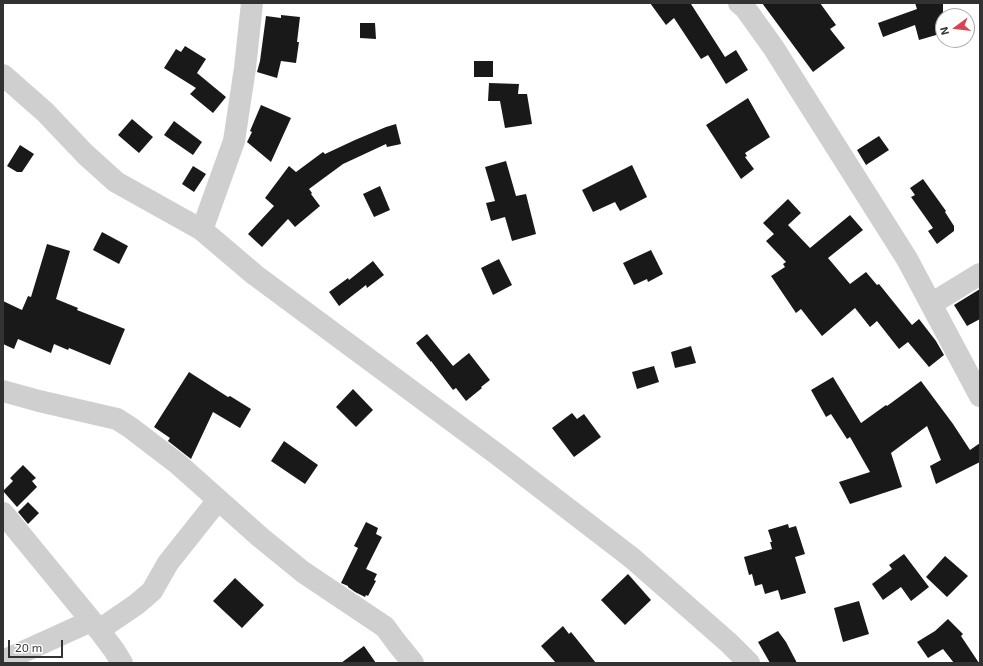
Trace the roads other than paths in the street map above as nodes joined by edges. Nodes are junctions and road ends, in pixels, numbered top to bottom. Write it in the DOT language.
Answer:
graph roads {
  1 [pos="252,3"];
  2 [pos="739,3"];
  3 [pos="3,75"];
  4 [pos="202,230"];
  5 [pos="980,274"];
  6 [pos="931,304"];
  7 [pos="3,391"];
  8 [pos="980,396"];
  9 [pos="218,500"];
  10 [pos="3,513"];
  11 [pos="95,626"];
  12 [pos="3,661"];
  13 [pos="122,663"];
  14 [pos="413,663"];
  15 [pos="749,663"];
  1 -- 4 [label="street"];
  2 -- 6 [label="street"];
  3 -- 4 [label="street"];
  4 -- 15 [label="street"];
  5 -- 6 [label="street"];
  6 -- 8 [label="street"];
  7 -- 9 [label="street"];
  9 -- 11 [label="street"];
  9 -- 14 [label="street"];
  10 -- 11 [label="street"];
  11 -- 12 [label="street"];
  11 -- 13 [label="street"];
}
